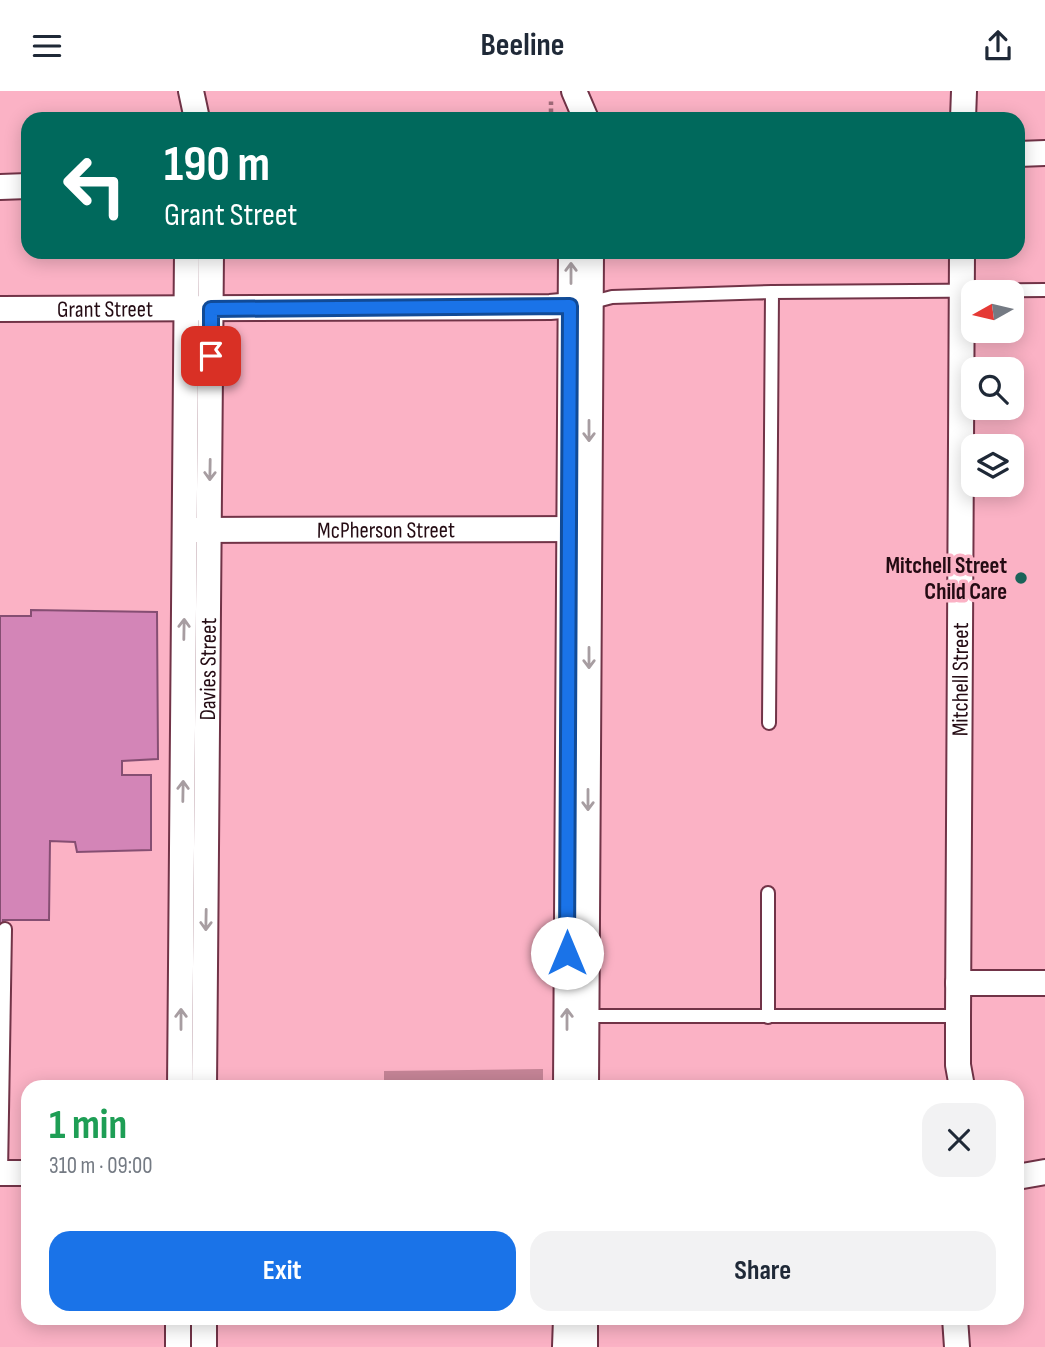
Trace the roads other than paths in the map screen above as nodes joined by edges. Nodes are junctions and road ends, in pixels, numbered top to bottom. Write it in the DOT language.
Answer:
graph roads {
  1 [pos="191,91"];
  2 [pos="573,91"];
  3 [pos="964,91"];
  4 [pos="187,112"];
  5 [pos="196,112"];
  6 [pos="573,112"];
  7 [pos="583,112"];
  8 [pos="964,112"];
  9 [pos="1045,153"];
  10 [pos="1025,154"];
  11 [pos="21,186"];
  12 [pos="0,187"];
  13 [pos="188,259"];
  14 [pos="210,259"];
  15 [pos="572,259"];
  16 [pos="590,259"];
  17 [pos="962,259"];
  18 [pos="962,280"];
  19 [pos="961,289"];
  20 [pos="1024,290"];
  21 [pos="1045,290"];
  22 [pos="772,292"];
  23 [pos="580,305"];
  24 [pos="0,309"];
  25 [pos="199,309"];
  26 [pos="962,343"];
  27 [pos="579,529"];
  28 [pos="197,530"];
  29 [pos="769,723"];
  30 [pos="194,870"];
  31 [pos="768,893"];
  32 [pos="5,929"];
  33 [pos="958,983"];
  34 [pos="1045,983"];
  35 [pos="586,1016"];
  36 [pos="958,1016"];
  37 [pos="768,1017"];
  38 [pos="180,1080"];
  39 [pos="204,1080"];
  40 [pos="566,1080"];
  41 [pos="586,1080"];
  42 [pos="958,1080"];
  43 [pos="1024,1164"];
  44 [pos="1045,1169"];
  45 [pos="1,1173"];
  46 [pos="21,1173"];
  47 [pos="1024,1175"];
  48 [pos="178,1325"];
  49 [pos="204,1325"];
  50 [pos="566,1325"];
  51 [pos="585,1325"];
  52 [pos="178,1347"];
  53 [pos="204,1347"];
  54 [pos="565,1347"];
  55 [pos="584,1347"];
  1 -- 4 [label="street"];
  1 -- 5 [label="street"];
  2 -- 6 [label="street"];
  2 -- 7 [label="street"];
  3 -- 8 [label="street"];
  9 -- 10 [label="street"];
  11 -- 12 [label="street"];
  13 -- 25 [label="street, Davies Street"];
  14 -- 25 [label="street, Davies Street"];
  23 -- 15 [label="street, one-way"];
  16 -- 23 [label="street"];
  17 -- 18 [label="street, Mitchell Street"];
  19 -- 22 [label="lane"];
  20 -- 21 [label="lane"];
  22 -- 23 [label="lane"];
  22 -- 29 [label="lane"];
  23 -- 25 [label="street, Grant Street"];
  23 -- 27 [label="street"];
  24 -- 25 [label="street, Grant Street"];
  25 -- 28 [label="street, Davies Street"];
  26 -- 33 [label="street, Mitchell Street"];
  27 -- 28 [label="street, McPherson Street"];
  27 -- 35 [label="street, one-way"];
  40 -- 27 [label="street, one-way"];
  28 -- 30 [label="street, Davies Street"];
  38 -- 30 [label="street, Davies Street, one-way"];
  30 -- 39 [label="street, Davies Street, one-way"];
  31 -- 37 [label="lane"];
  32 -- 45 [label="lane"];
  33 -- 34 [label="street"];
  33 -- 36 [label="street, Mitchell Street"];
  35 -- 37 [label="lane"];
  35 -- 41 [label="street"];
  36 -- 37 [label="lane"];
  36 -- 42 [label="street, Mitchell Street"];
  43 -- 44 [label="street"];
  44 -- 47 [label="street"];
  45 -- 46 [label="street"];
  48 -- 52 [label="street"];
  49 -- 53 [label="street"];
  50 -- 54 [label="street"];
  51 -- 55 [label="street"];
}
